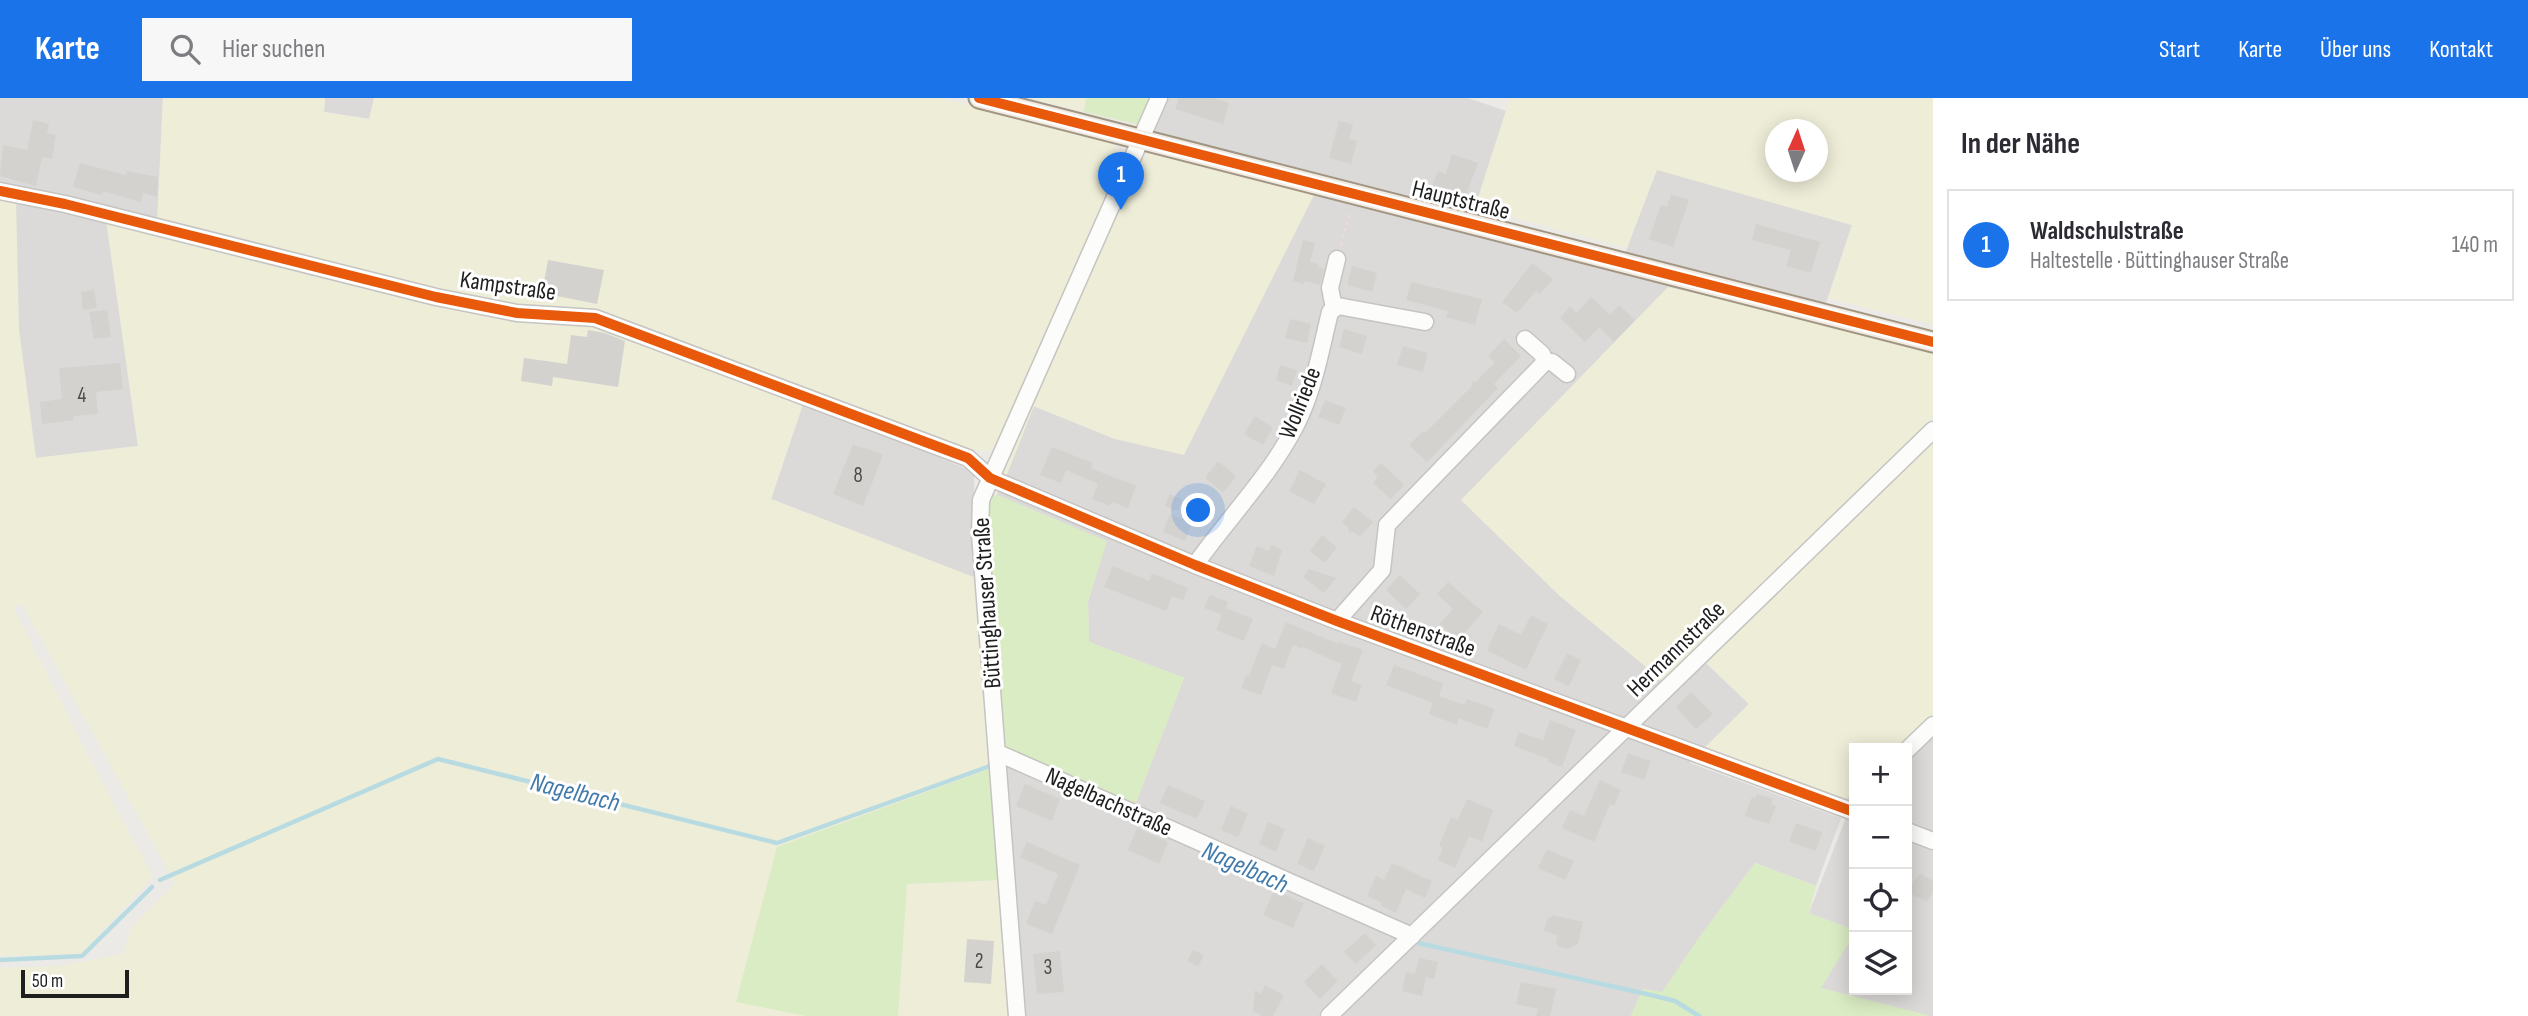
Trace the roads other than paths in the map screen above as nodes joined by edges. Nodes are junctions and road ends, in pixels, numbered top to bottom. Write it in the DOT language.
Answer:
graph roads {
  1 [pos="979,98"];
  2 [pos="1159,98"];
  3 [pos="1140,139"];
  4 [pos="0,191"];
  5 [pos="1337,259"];
  6 [pos="1334,308"];
  7 [pos="1424,322"];
  8 [pos="1525,339"];
  9 [pos="1933,342"];
  10 [pos="1545,362"];
  11 [pos="1567,374"];
  12 [pos="1933,430"];
  13 [pos="990,478"];
  14 [pos="1195,565"];
  15 [pos="1337,621"];
  16 [pos="1933,725"];
  17 [pos="1624,728"];
  18 [pos="1912,745"];
  19 [pos="998,753"];
  20 [pos="1849,806"];
  21 [pos="1912,833"];
  22 [pos="1933,841"];
  23 [pos="1412,936"];
  24 [pos="1017,1016"];
  25 [pos="1329,1016"];
  1 -- 3 [label="main road, Hauptstraße"];
  2 -- 3 [label="street, Büttinghauser Straße"];
  3 -- 9 [label="main road, Hauptstraße"];
  3 -- 13 [label="street, Büttinghauser Straße"];
  4 -- 13 [label="street, Kampstraße"];
  5 -- 6 [label="street, Wollriede"];
  6 -- 7 [label="street"];
  6 -- 14 [label="street, Wollriede"];
  8 -- 10 [label="street"];
  10 -- 11 [label="street"];
  10 -- 15 [label="street, Röthenstraße"];
  12 -- 17 [label="street, Hermannstraße"];
  13 -- 14 [label="street, Röthenstraße"];
  13 -- 19 [label="street, Büttinghauser Straße"];
  14 -- 15 [label="street, Röthenstraße"];
  15 -- 17 [label="street, Röthenstraße"];
  16 -- 18 [label="street"];
  17 -- 20 [label="street, Röthenstraße"];
  17 -- 23 [label="street, Hermannstraße"];
  19 -- 23 [label="street, Nagelbachstraße"];
  19 -- 24 [label="street, Büttinghauser Straße"];
  21 -- 22 [label="street"];
  23 -- 25 [label="street, Hermannstraße"];
}
